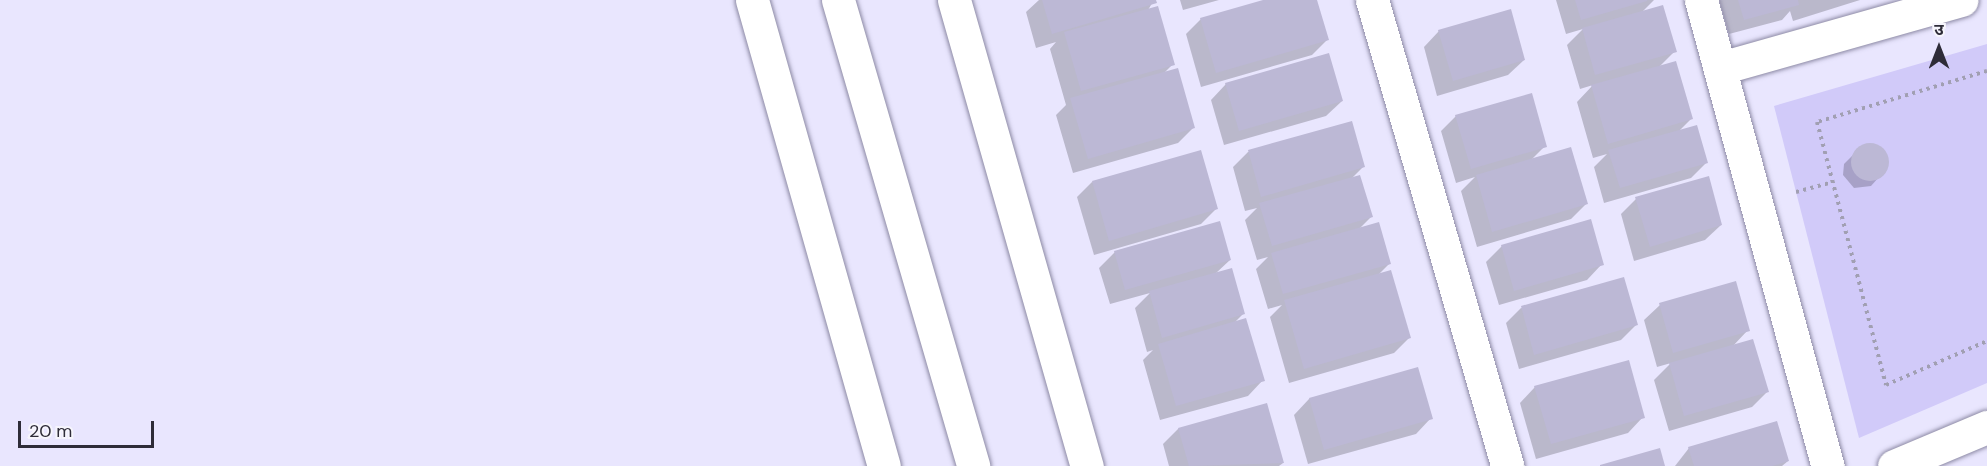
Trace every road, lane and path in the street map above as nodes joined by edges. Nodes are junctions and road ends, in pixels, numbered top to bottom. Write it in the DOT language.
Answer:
graph roads {
  1 [pos="752,0"];
  2 [pos="838,0"];
  3 [pos="954,0"];
  4 [pos="1372,0"];
  5 [pos="1701,0"];
  6 [pos="1962,0"];
  7 [pos="1721,68"];
  8 [pos="1987,71"];
  9 [pos="1987,341"];
  10 [pos="1987,427"];
  11 [pos="884,466"];
  12 [pos="973,466"];
  13 [pos="1087,466"];
  14 [pos="1507,466"];
  15 [pos="1828,466"];
  16 [pos="1894,466"];
  1 -- 11 [label="street"];
  2 -- 12 [label="street"];
  3 -- 13 [label="street"];
  4 -- 14 [label="street"];
  5 -- 7 [label="street"];
  6 -- 7 [label="street"];
  7 -- 15 [label="street"];
  8 -- 9 [label="path"];
  10 -- 16 [label="street"];
}
